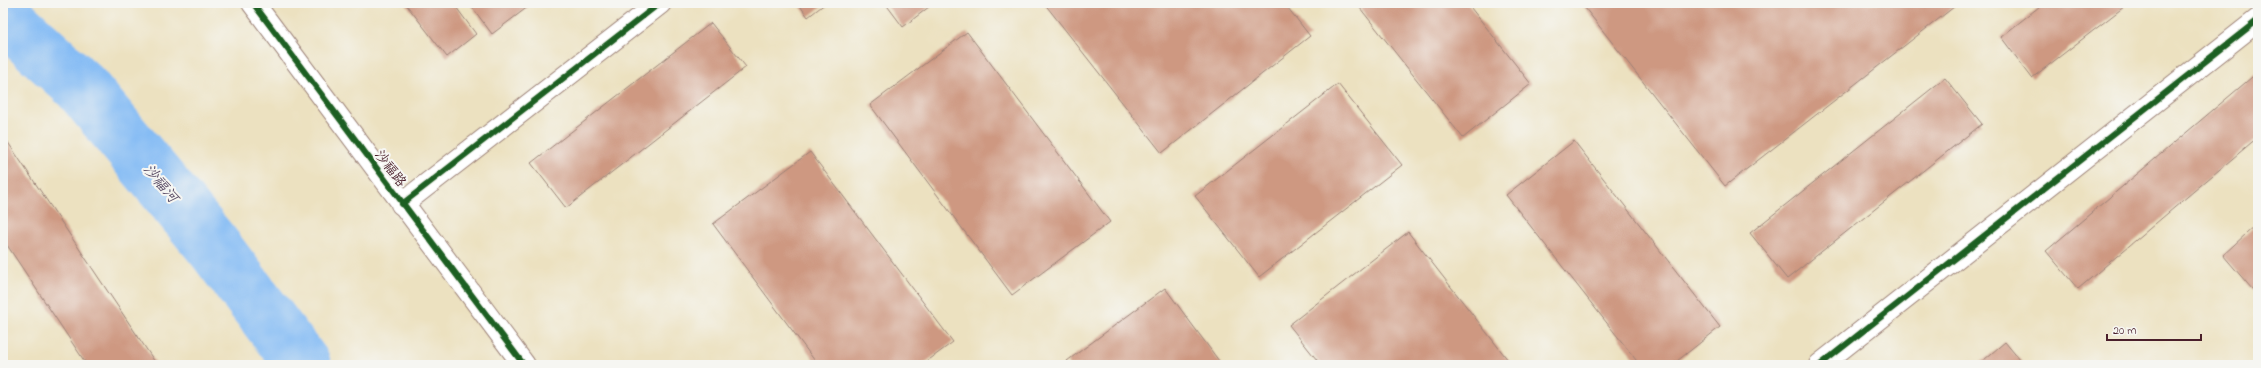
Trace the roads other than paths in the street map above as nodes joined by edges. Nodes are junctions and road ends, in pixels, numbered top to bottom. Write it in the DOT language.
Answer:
graph roads {
  1 [pos="254,3"];
  2 [pos="660,3"];
  3 [pos="2258,20"];
  4 [pos="402,204"];
  5 [pos="524,365"];
  6 [pos="1820,365"];
  1 -- 4 [label="street, 沙福路"];
  2 -- 4 [label="street"];
  3 -- 6 [label="street"];
  4 -- 5 [label="street, 沙福路"];
}
